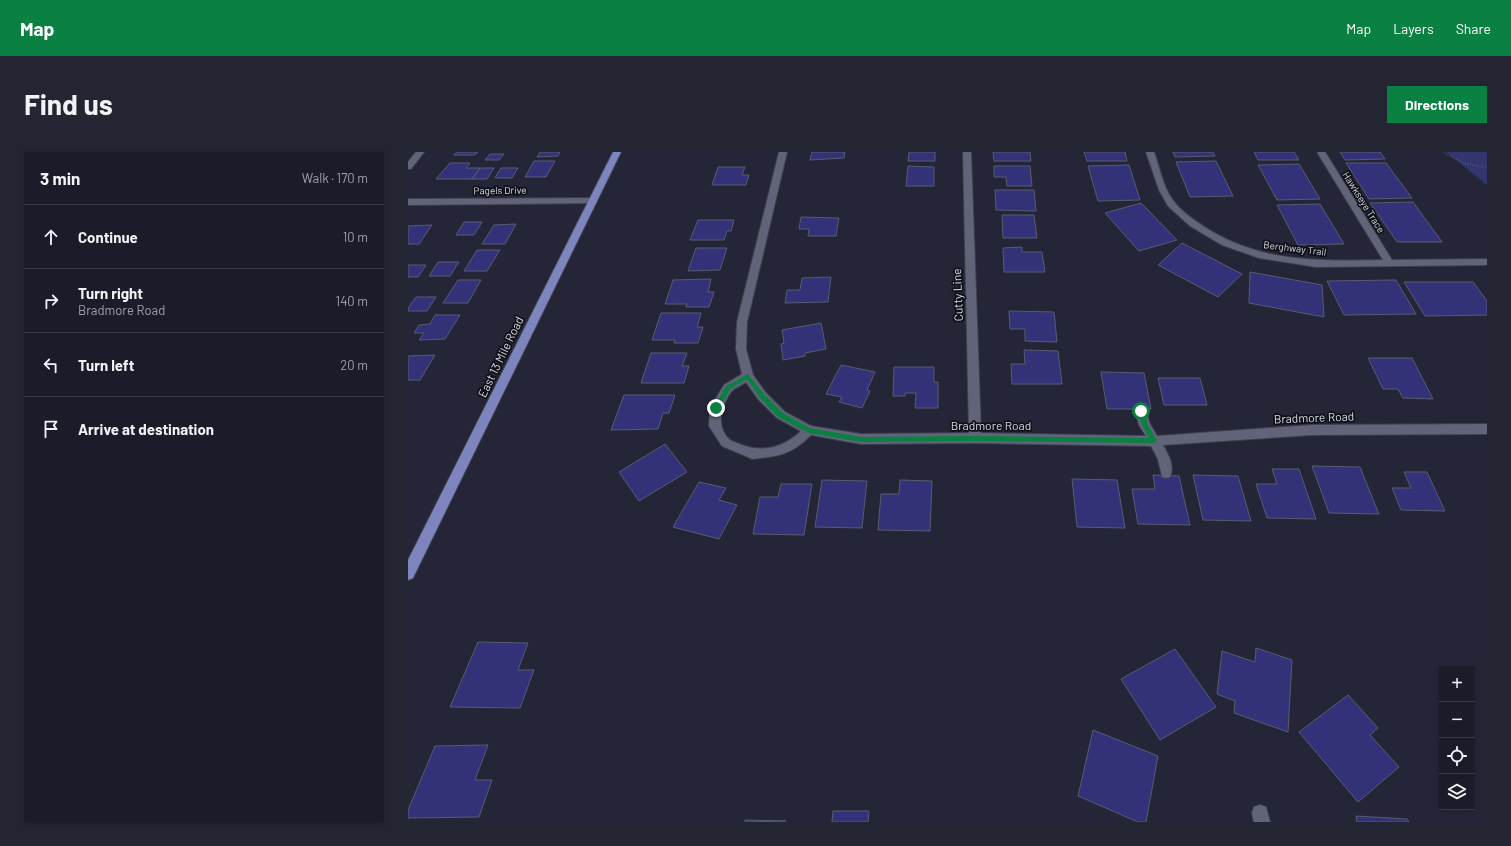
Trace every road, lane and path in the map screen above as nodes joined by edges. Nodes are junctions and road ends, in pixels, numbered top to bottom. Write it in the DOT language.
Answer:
graph roads {
  1 [pos="420,152"];
  2 [pos="617,152"];
  3 [pos="783,152"];
  4 [pos="967,152"];
  5 [pos="1150,152"];
  6 [pos="1321,152"];
  7 [pos="1443,152"];
  8 [pos="408,167"];
  9 [pos="1487,168"];
  10 [pos="593,201"];
  11 [pos="408,202"];
  12 [pos="1487,262"];
  13 [pos="1389,263"];
  14 [pos="748,376"];
  15 [pos="1141,411"];
  16 [pos="1487,429"];
  17 [pos="809,430"];
  18 [pos="975,438"];
  19 [pos="1154,441"];
  20 [pos="1166,473"];
  21 [pos="408,574"];
  1 -- 8 [label="street"];
  2 -- 10 [label="main road, East 13 Mile Road"];
  3 -- 14 [label="street, Bradmore Road"];
  4 -- 18 [label="street, Cutty Line"];
  5 -- 13 [label="street, Berghway Trail"];
  6 -- 13 [label="street, Hawkseye Trace"];
  7 -- 9 [label="path"];
  10 -- 11 [label="street, Pagels Drive"];
  10 -- 21 [label="main road, East 13 Mile Road"];
  12 -- 13 [label="street, Berghway Trail"];
  14 -- 17 [label="street, Bradmore Road"];
  14 -- 17 [label="street"];
  15 -- 19 [label="street"];
  16 -- 19 [label="street, Bradmore Road"];
  17 -- 18 [label="street, Bradmore Road"];
  18 -- 19 [label="street, Bradmore Road"];
  19 -- 20 [label="street"];
}
